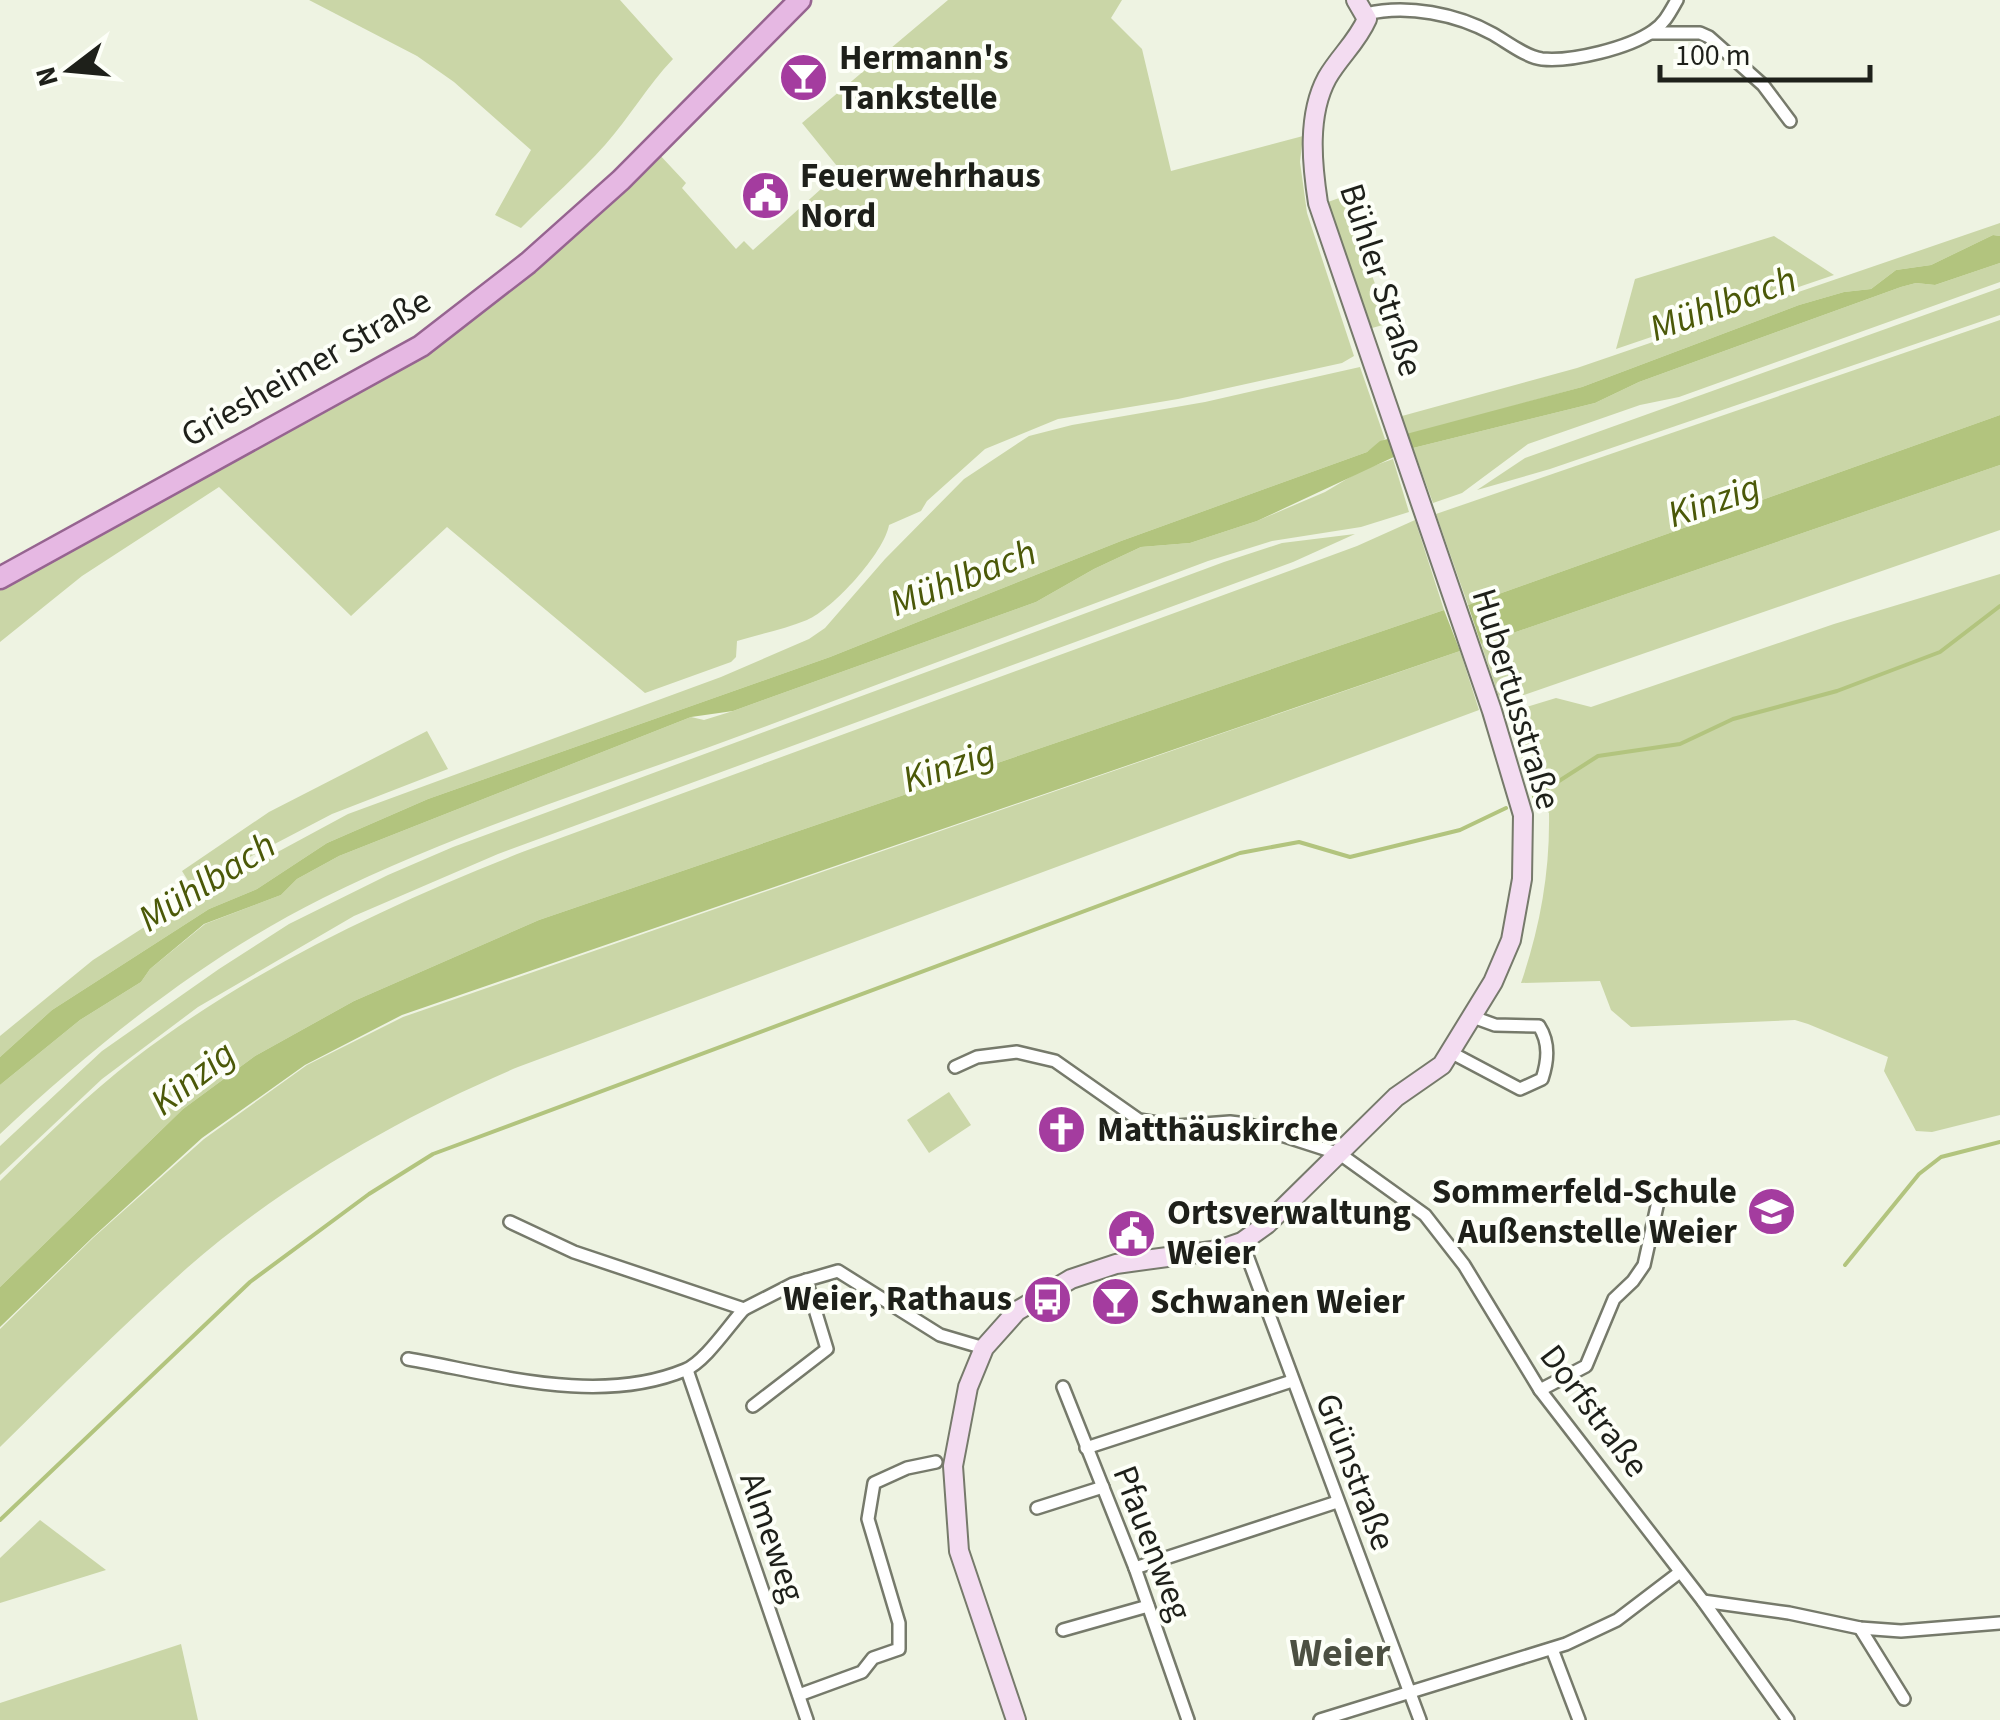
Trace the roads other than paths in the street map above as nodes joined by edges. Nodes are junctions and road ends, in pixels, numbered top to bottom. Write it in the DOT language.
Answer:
graph roads {
  1 [pos="800,0"];
  2 [pos="1676,0"];
  3 [pos="1361,7"];
  4 [pos="1650,33"];
  5 [pos="1790,121"];
  6 [pos="1424,513"];
  7 [pos="0,578"];
  8 [pos="1473,1017"];
  9 [pos="1452,1053"];
  10 [pos="955,1066"];
  11 [pos="1340,1154"];
  12 [pos="1659,1198"];
  13 [pos="510,1222"];
  14 [pos="1242,1242"];
  15 [pos="806,1280"];
  16 [pos="744,1309"];
  17 [pos="984,1348"];
  18 [pos="408,1359"];
  19 [pos="687,1370"];
  20 [pos="1292,1380"];
  21 [pos="1063,1386"];
  22 [pos="1540,1390"];
  23 [pos="753,1406"];
  24 [pos="1086,1448"];
  25 [pos="936,1462"];
  26 [pos="1103,1487"];
  27 [pos="1337,1502"];
  28 [pos="1037,1508"];
  29 [pos="1135,1568"];
  30 [pos="1680,1572"];
  31 [pos="1702,1601"];
  32 [pos="1148,1606"];
  33 [pos="2000,1623"];
  34 [pos="1860,1628"];
  35 [pos="1064,1630"];
  36 [pos="1552,1649"];
  37 [pos="1409,1692"];
  38 [pos="798,1695"];
  39 [pos="1904,1698"];
  40 [pos="807,1720"];
  41 [pos="1016,1720"];
  42 [pos="1188,1720"];
  43 [pos="1320,1720"];
  44 [pos="1420,1720"];
  45 [pos="1579,1720"];
  46 [pos="1788,1720"];
  1 -- 7 [label="main road, Griesheimer Straße"];
  2 -- 4 [label="street"];
  3 -- 4 [label="street, Bühler Straße"];
  3 -- 6 [label="street, Bühler Straße"];
  4 -- 5 [label="street, Bühler Straße"];
  6 -- 8 [label="street, Hubertusstraße"];
  8 -- 9 [label="street, Hubertusstraße"];
  8 -- 9 [label="street"];
  9 -- 11 [label="street, Hubertusstraße"];
  10 -- 11 [label="street, Dorfstraße"];
  11 -- 14 [label="street, Hubertusstraße"];
  11 -- 22 [label="street, Dorfstraße"];
  12 -- 22 [label="street"];
  13 -- 16 [label="street"];
  14 -- 17 [label="street, Hubertusstraße"];
  14 -- 20 [label="street, Grünstraße"];
  15 -- 16 [label="street"];
  15 -- 17 [label="street"];
  15 -- 23 [label="street"];
  16 -- 19 [label="street"];
  17 -- 41 [label="street"];
  18 -- 19 [label="street"];
  19 -- 38 [label="street, Almeweg"];
  20 -- 24 [label="street"];
  20 -- 27 [label="street, Grünstraße"];
  21 -- 24 [label="street, Pfauenweg"];
  22 -- 30 [label="street, Dorfstraße"];
  24 -- 26 [label="street, Pfauenweg"];
  25 -- 38 [label="street"];
  26 -- 28 [label="street"];
  26 -- 29 [label="street, Pfauenweg"];
  27 -- 29 [label="street"];
  27 -- 37 [label="street, Grünstraße"];
  29 -- 32 [label="street, Pfauenweg"];
  30 -- 31 [label="street, Dorfstraße"];
  30 -- 36 [label="street"];
  31 -- 34 [label="street"];
  31 -- 46 [label="street, Dorfstraße"];
  32 -- 35 [label="street"];
  32 -- 42 [label="street, Pfauenweg"];
  33 -- 34 [label="street"];
  34 -- 39 [label="street"];
  36 -- 37 [label="street"];
  36 -- 45 [label="street"];
  37 -- 43 [label="street"];
  37 -- 44 [label="street, Grünstraße"];
  38 -- 40 [label="street, Almeweg"];
}
